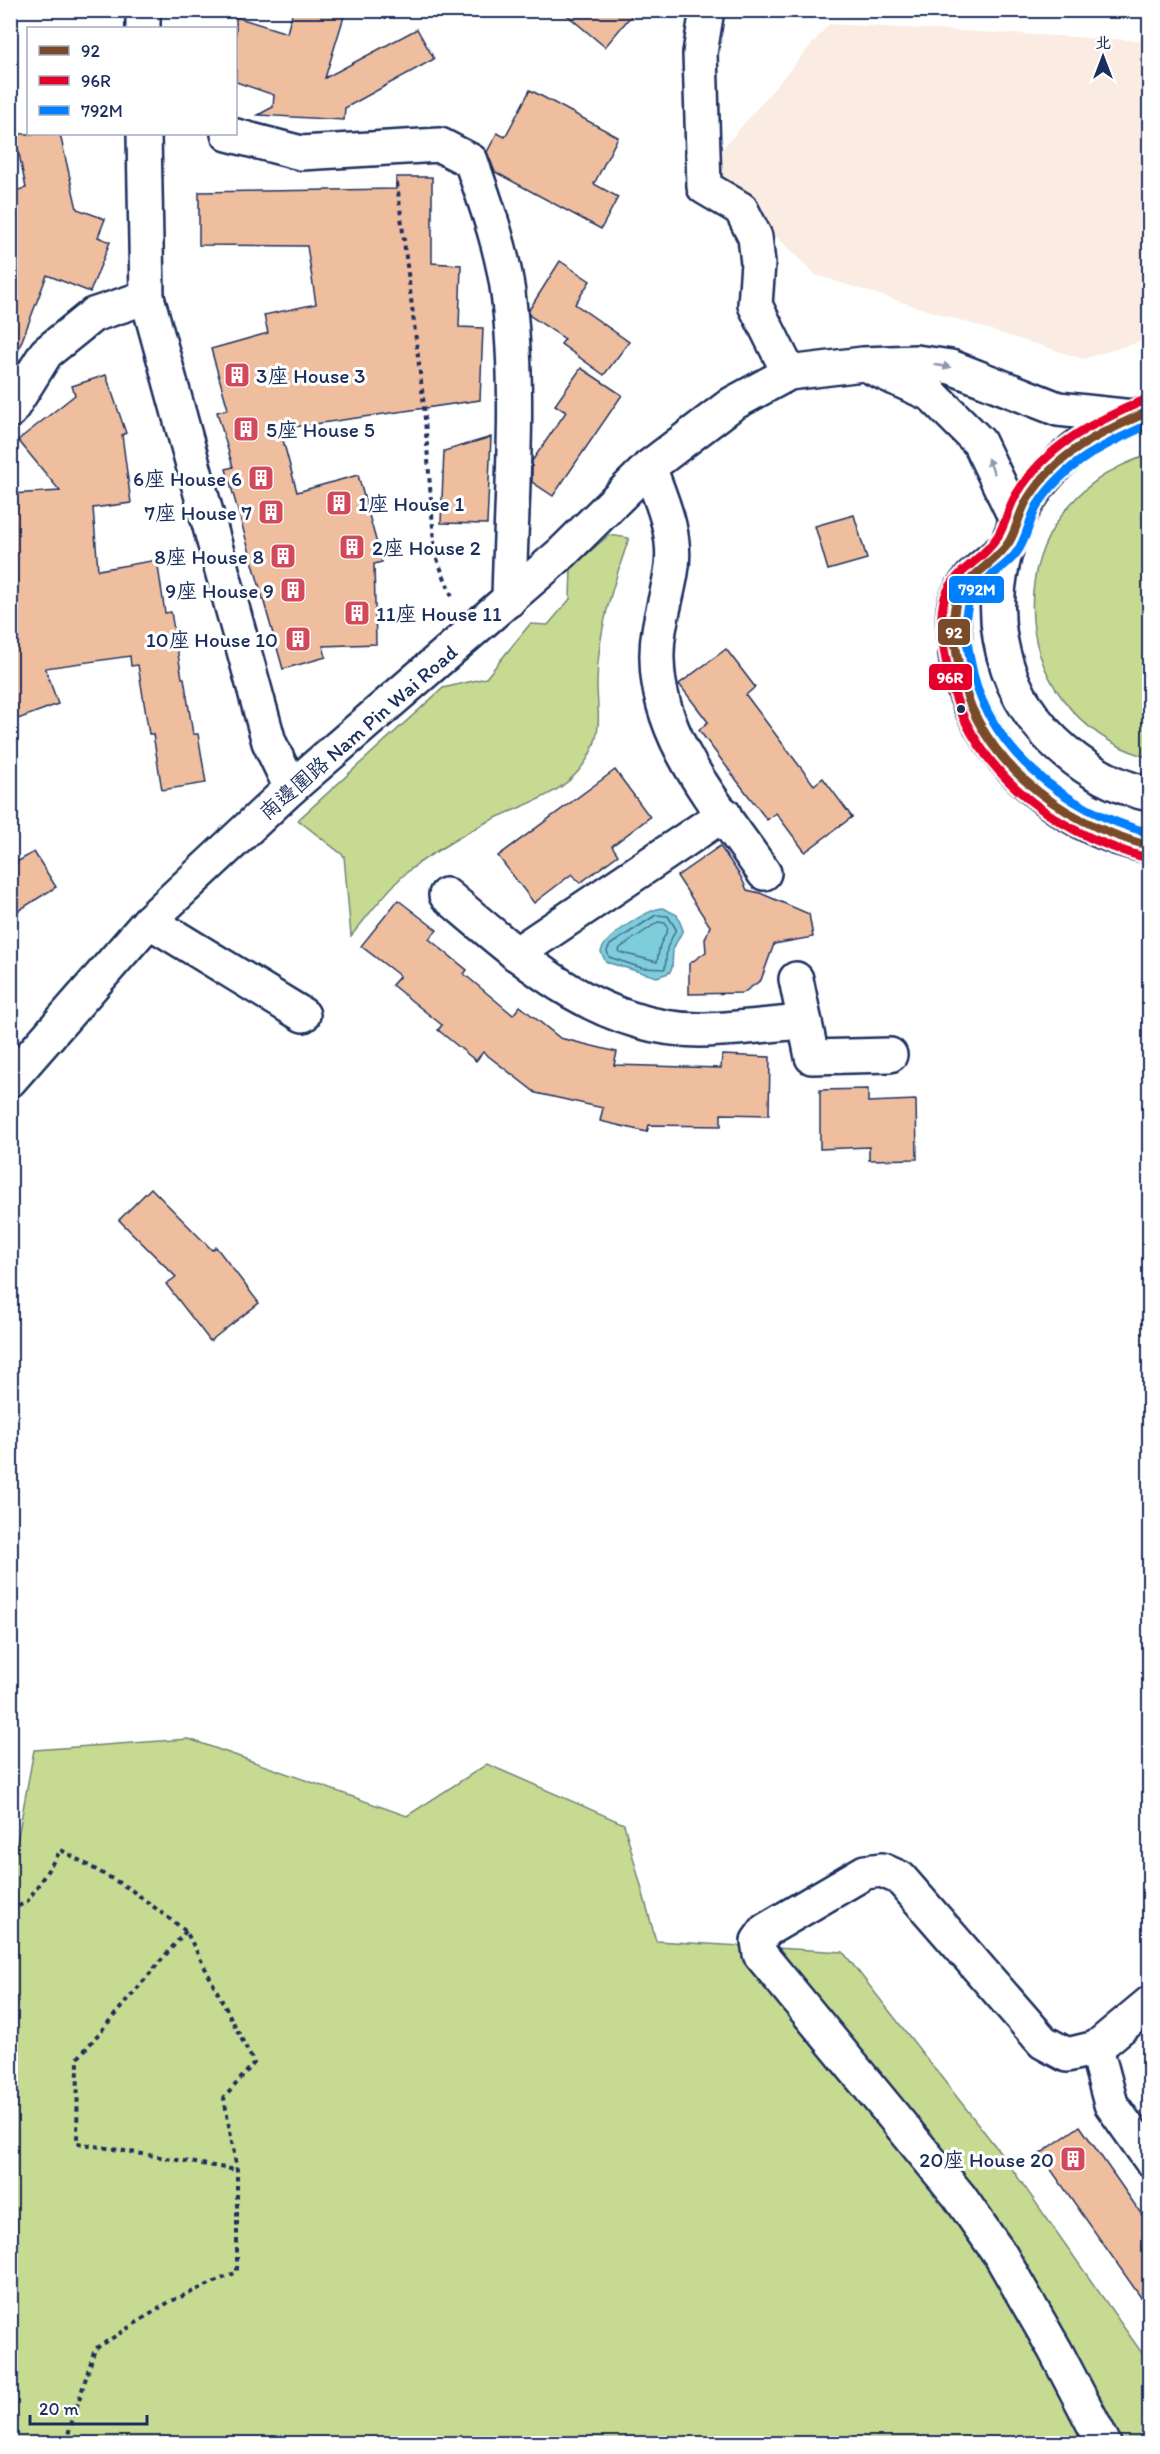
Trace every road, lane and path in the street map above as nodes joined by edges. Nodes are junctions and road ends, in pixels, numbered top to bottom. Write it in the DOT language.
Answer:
graph roads {
  1 [pos="143,10"];
  2 [pos="707,10"];
  3 [pos="143,27"];
  4 [pos="144,135"];
  5 [pos="232,135"];
  6 [pos="388,148"];
  7 [pos="147,297"];
  8 [pos="862,364"];
  9 [pos="789,373"];
  10 [pos="10,411"];
  11 [pos="1145,413"];
  12 [pos="649,467"];
  13 [pos="1011,533"];
  14 [pos="509,600"];
  15 [pos="467,637"];
  16 [pos="291,788"];
  17 [pos="1149,794"];
  18 [pos="724,814"];
  19 [pos="1149,846"];
  20 [pos="764,873"];
  21 [pos="446,895"];
  22 [pos="149,921"];
  23 [pos="516,954"];
  24 [pos="796,979"];
  25 [pos="303,1015"];
  26 [pos="805,1022"];
  27 [pos="890,1055"];
  28 [pos="10,1080"];
  29 [pos="10,1910"];
  30 [pos="186,1931"];
  31 [pos="1149,2003"];
  32 [pos="1081,2052"];
  33 [pos="1149,2159"];
  34 [pos="237,2170"];
  35 [pos="65,2444"];
  36 [pos="1104,2444"];
  1 -- 3 [label="street"];
  2 -- 9 [label="street"];
  4 -- 7 [label="street"];
  5 -- 6 [label="street"];
  6 -- 14 [label="street"];
  6 -- 15 [label="path"];
  7 -- 10 [label="street"];
  7 -- 16 [label="street"];
  8 -- 9 [label="street, 南邊圍路 Nam Pin Wai Road"];
  8 -- 11 [label="street, 南邊圍路 Nam Pin Wai Road, one-way"];
  13 -- 8 [label="street, one-way"];
  9 -- 12 [label="street, 南邊圍路 Nam Pin Wai Road"];
  11 -- 13 [label="street"];
  12 -- 14 [label="street, 南邊圍路 Nam Pin Wai Road"];
  12 -- 18 [label="street"];
  13 -- 17 [label="street"];
  13 -- 19 [label="street"];
  14 -- 15 [label="street, 南邊圍路 Nam Pin Wai Road"];
  15 -- 16 [label="street, 南邊圍路 Nam Pin Wai Road"];
  16 -- 22 [label="street, 南邊圍路 Nam Pin Wai Road"];
  18 -- 20 [label="street"];
  18 -- 23 [label="street"];
  21 -- 23 [label="street"];
  22 -- 25 [label="street"];
  22 -- 28 [label="street, 南邊圍路 Nam Pin Wai Road"];
  23 -- 26 [label="street"];
  24 -- 26 [label="street"];
  26 -- 27 [label="street"];
  29 -- 30 [label="path"];
  30 -- 34 [label="path"];
  30 -- 34 [label="path"];
  31 -- 32 [label="street"];
  32 -- 33 [label="street"];
  32 -- 36 [label="street"];
  34 -- 35 [label="path"];
}
